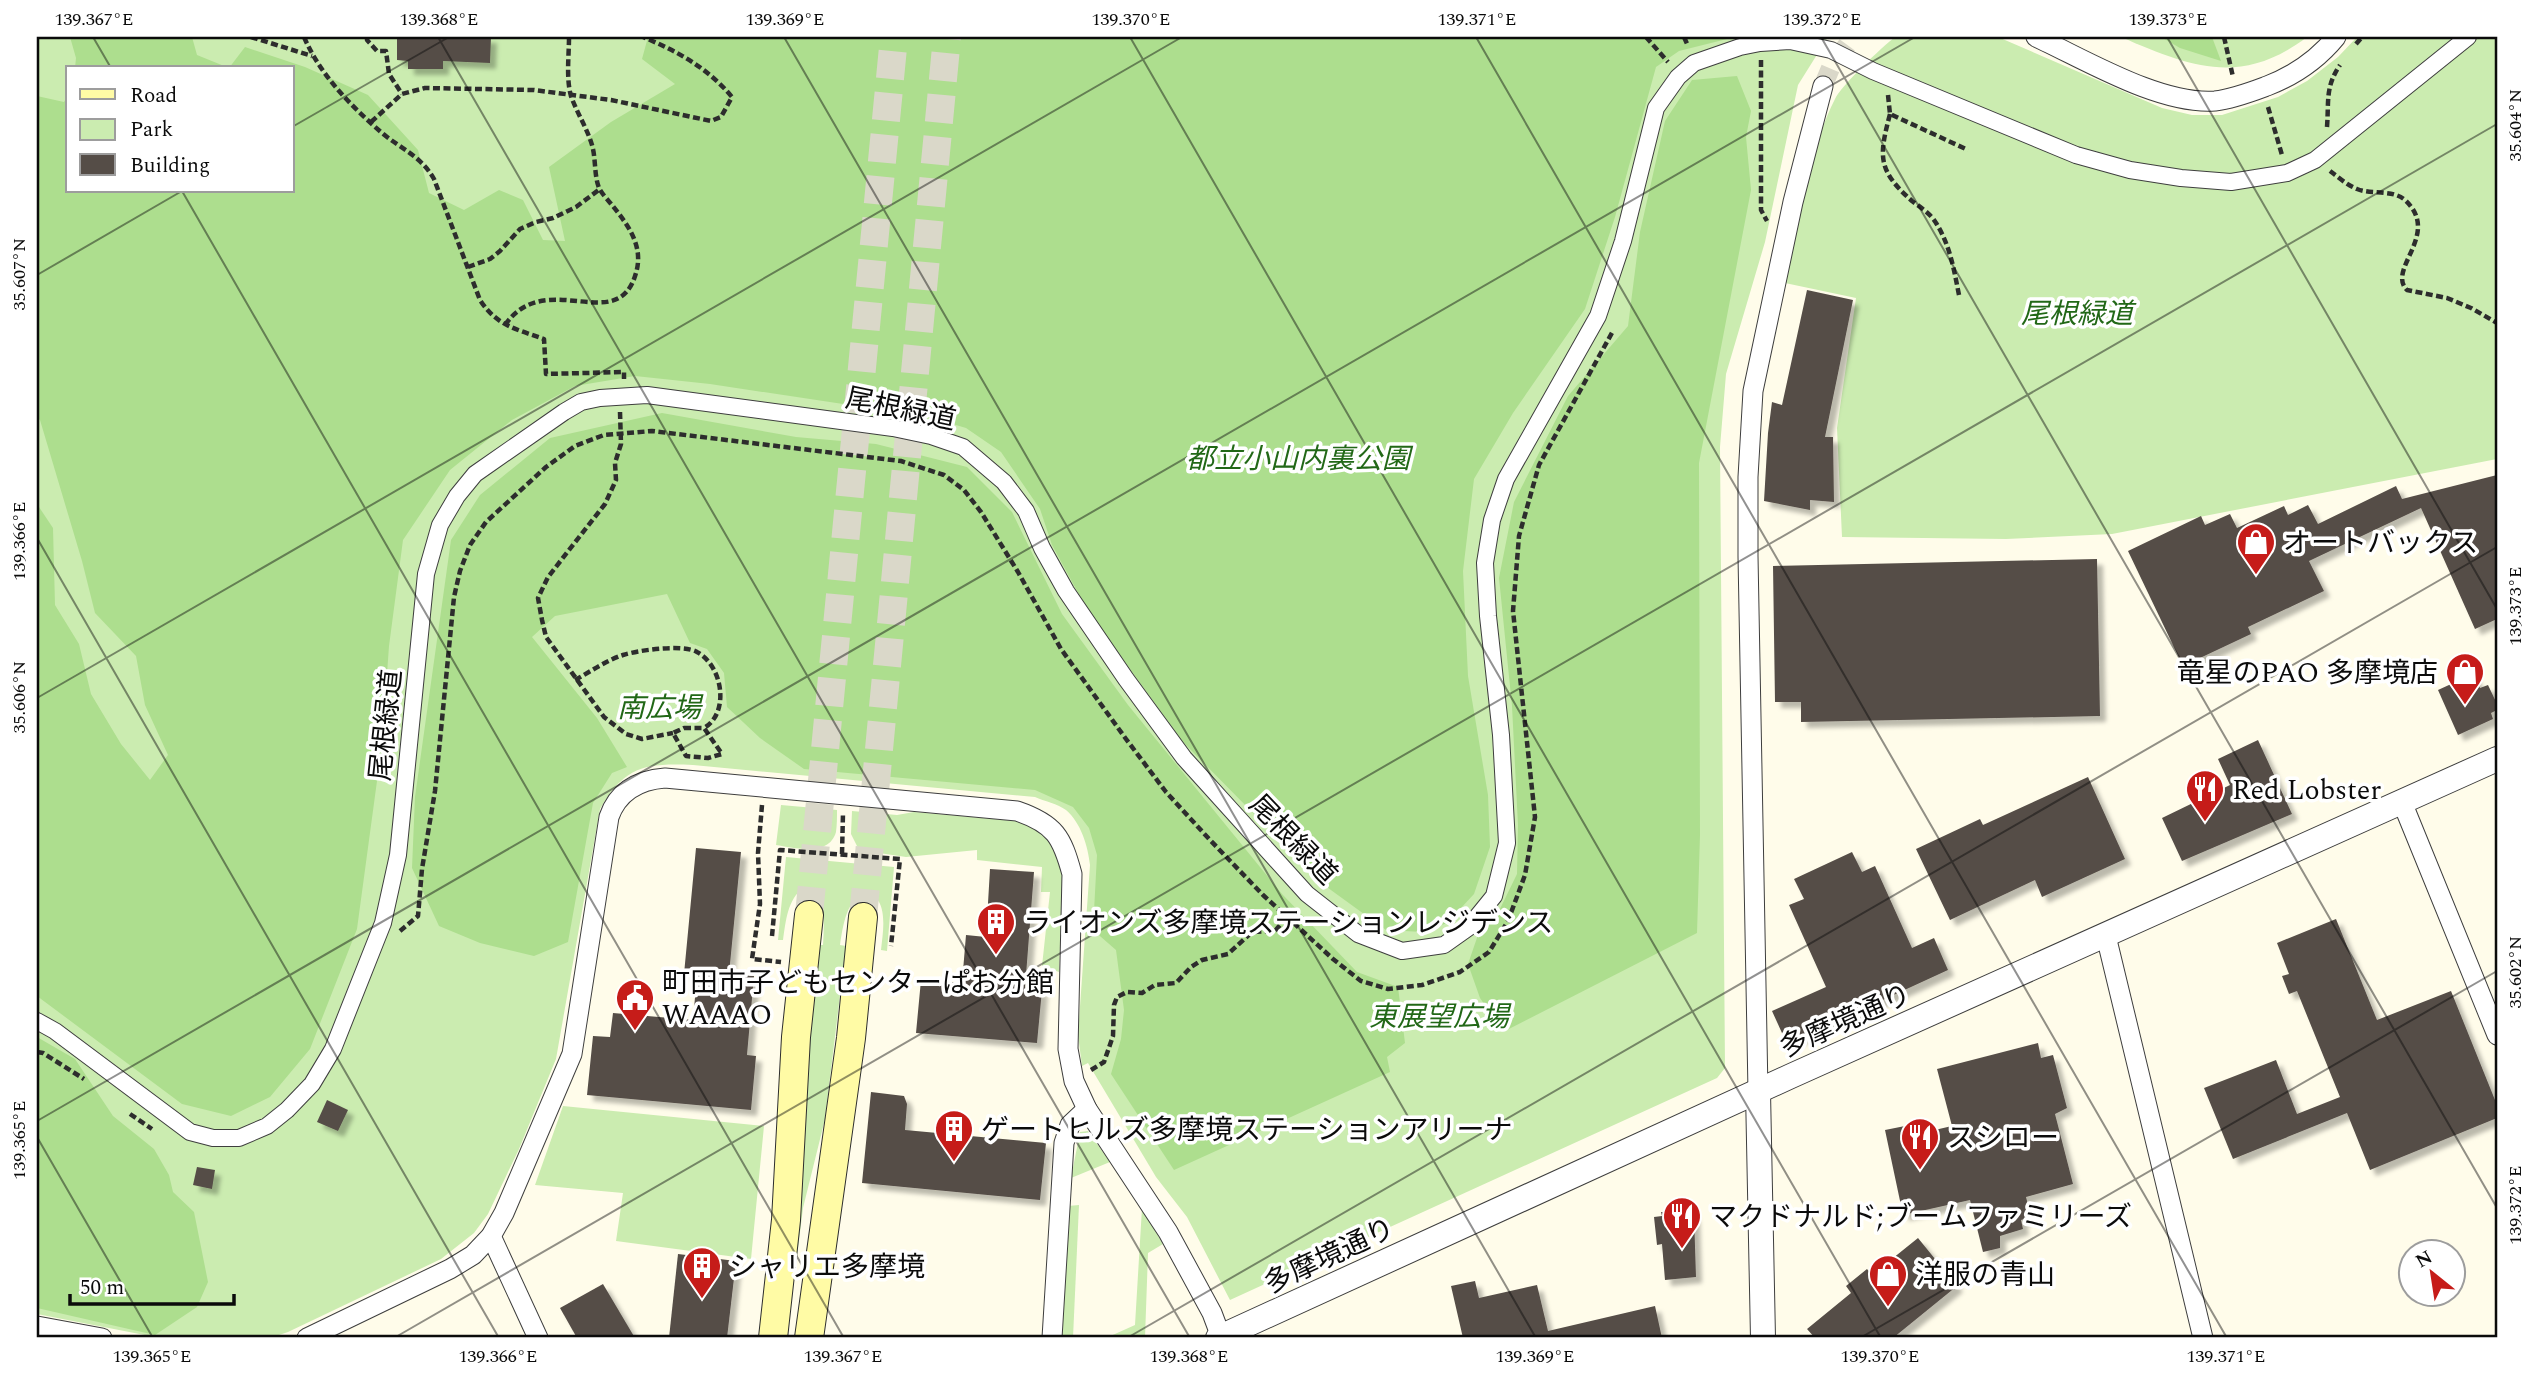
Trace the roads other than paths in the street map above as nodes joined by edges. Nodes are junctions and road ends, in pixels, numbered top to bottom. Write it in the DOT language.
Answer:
graph roads {
  1 [pos="2036,37"];
  2 [pos="2336,37"];
  3 [pos="2468,37"];
  4 [pos="1823,86"];
  5 [pos="2497,759"];
  6 [pos="2402,802"];
  7 [pos="809,915"];
  8 [pos="863,917"];
  9 [pos="2106,936"];
  10 [pos="37,1021"];
  11 [pos="2497,1035"];
  12 [pos="1758,1092"];
  13 [pos="1087,1109"];
  14 [pos="491,1236"];
  15 [pos="37,1326"];
  16 [pos="102,1338"];
  17 [pos="307,1338"];
  18 [pos="538,1338"];
  19 [pos="773,1338"];
  20 [pos="809,1338"];
  21 [pos="1052,1338"];
  22 [pos="1220,1338"];
  23 [pos="1763,1338"];
  24 [pos="2203,1338"];
  1 -- 2 [label="street"];
  3 -- 10 [label="street, 尾根緑道"];
  4 -- 12 [label="street"];
  5 -- 6 [label="street, 多摩境通り"];
  6 -- 9 [label="street, 多摩境通り"];
  6 -- 11 [label="street"];
  7 -- 19 [label="main road"];
  8 -- 20 [label="main road"];
  9 -- 12 [label="street, 多摩境通り"];
  9 -- 24 [label="street"];
  12 -- 22 [label="street, 多摩境通り"];
  12 -- 23 [label="street"];
  13 -- 14 [label="street"];
  13 -- 21 [label="street"];
  13 -- 22 [label="street"];
  14 -- 17 [label="street"];
  14 -- 18 [label="street"];
  15 -- 16 [label="street"];
}
